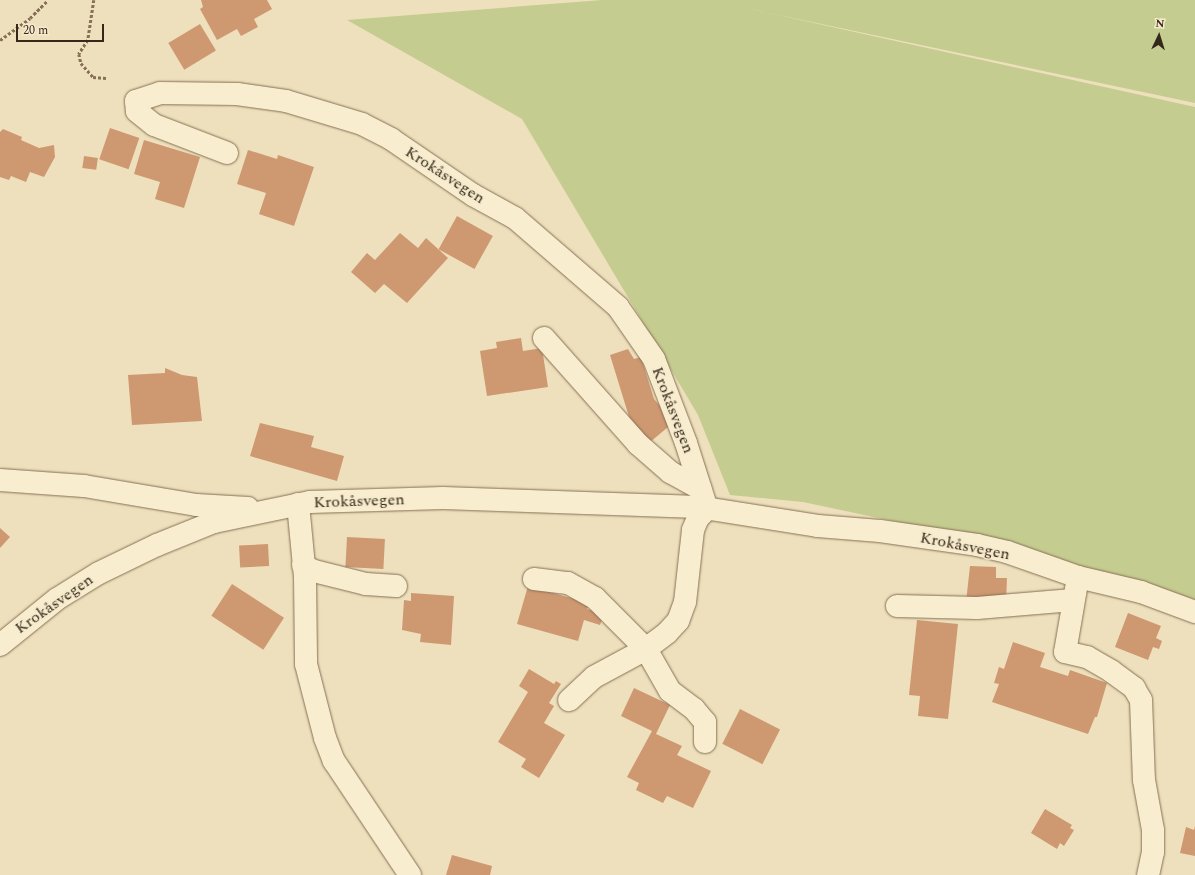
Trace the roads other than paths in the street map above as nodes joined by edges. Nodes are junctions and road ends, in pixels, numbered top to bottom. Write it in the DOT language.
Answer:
graph roads {
  1 [pos="227,153"];
  2 [pos="544,338"];
  3 [pos="0,480"];
  4 [pos="704,499"];
  5 [pos="298,504"];
  6 [pos="269,510"];
  7 [pos="303,566"];
  8 [pos="1078,578"];
  9 [pos="534,579"];
  10 [pos="396,586"];
  11 [pos="1073,600"];
  12 [pos="896,606"];
  13 [pos="1195,612"];
  14 [pos="0,645"];
  15 [pos="646,649"];
  16 [pos="569,700"];
  17 [pos="706,742"];
  18 [pos="410,875"];
  19 [pos="1148,875"];
  1 -- 4 [label="street, Krokåsvegen"];
  2 -- 4 [label="street"];
  3 -- 6 [label="street, Krokåsvegen"];
  4 -- 5 [label="street, Krokåsvegen"];
  4 -- 8 [label="street, Krokåsvegen"];
  4 -- 15 [label="street"];
  5 -- 6 [label="street, Krokåsvegen"];
  5 -- 7 [label="street, Krokåsvegen"];
  6 -- 14 [label="street, Krokåsvegen"];
  7 -- 10 [label="street"];
  7 -- 18 [label="street, Krokåsvegen"];
  8 -- 11 [label="street"];
  8 -- 13 [label="street, Krokåsvegen"];
  9 -- 15 [label="street"];
  11 -- 12 [label="street"];
  11 -- 19 [label="street"];
  15 -- 16 [label="street"];
  15 -- 17 [label="street"];
}
